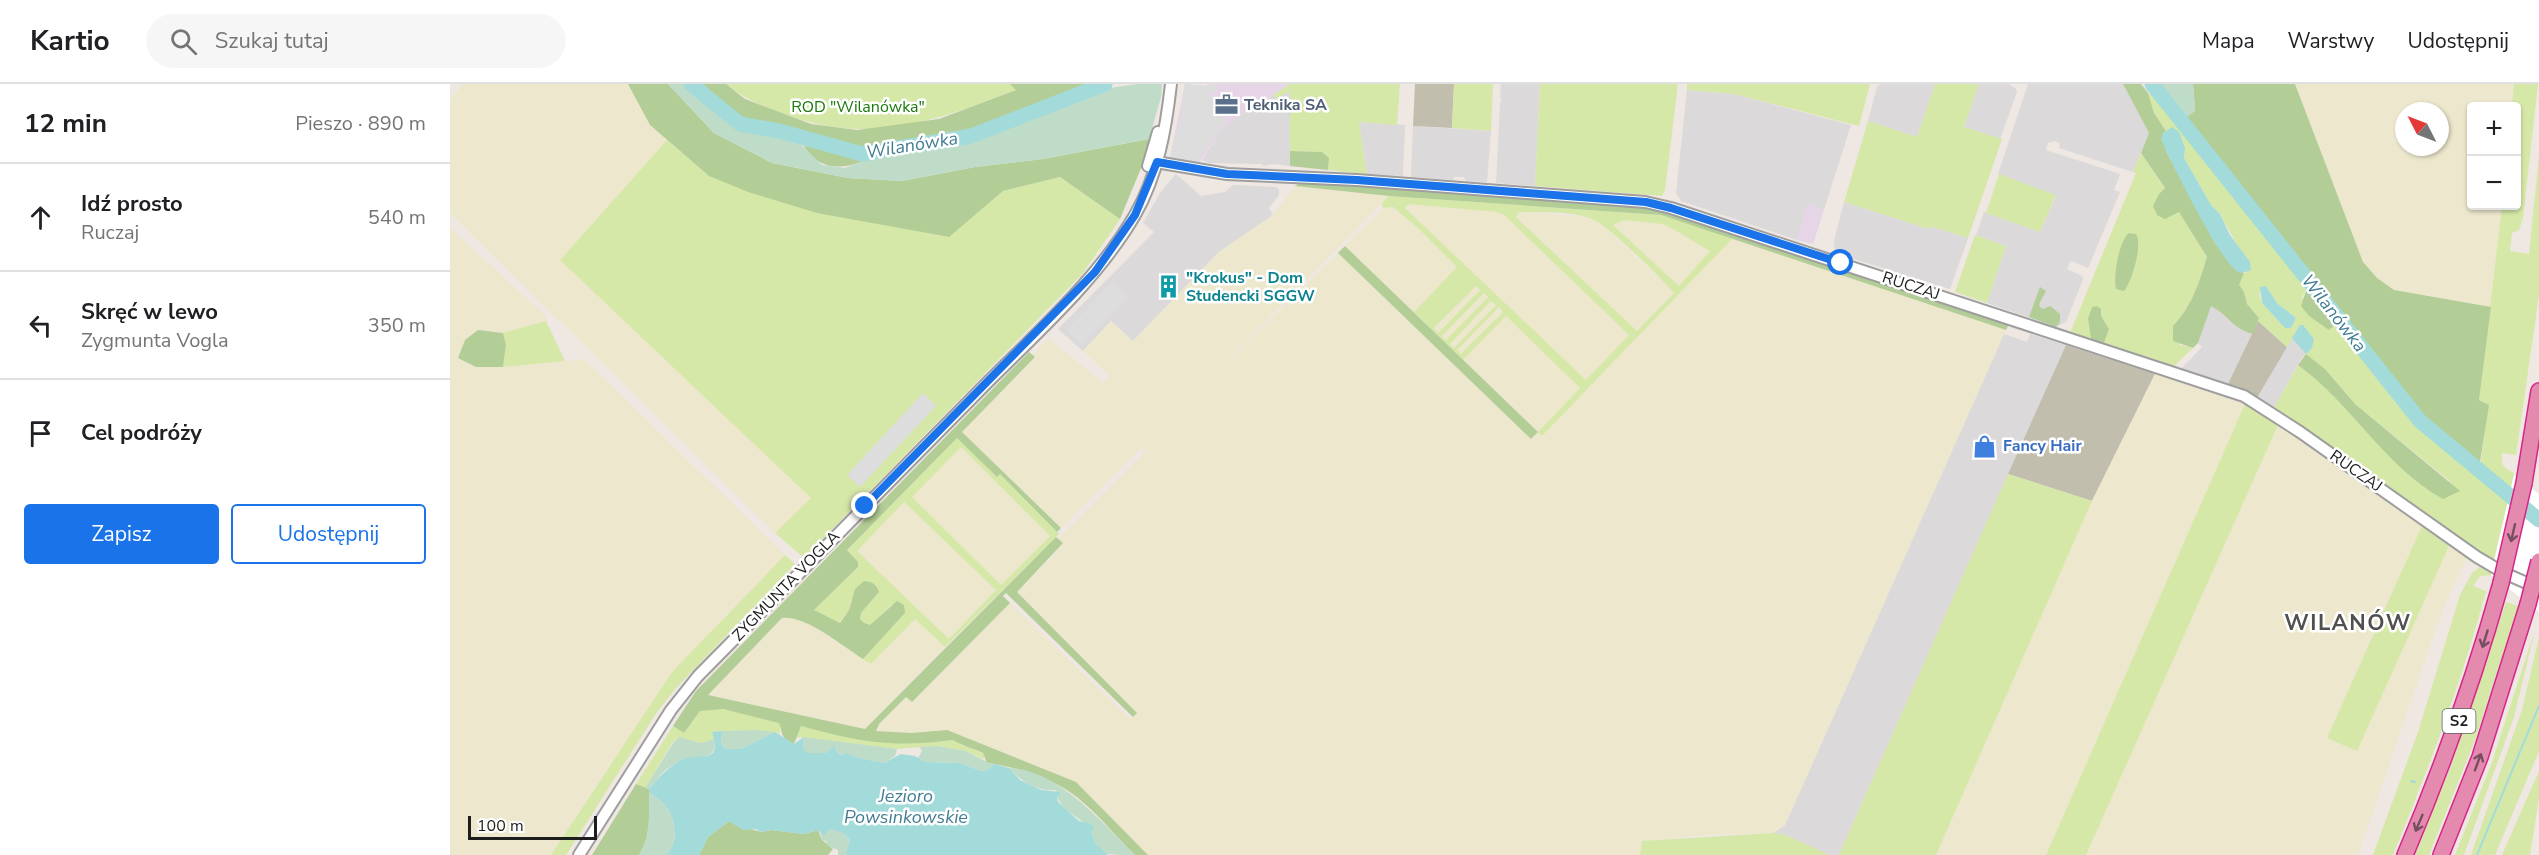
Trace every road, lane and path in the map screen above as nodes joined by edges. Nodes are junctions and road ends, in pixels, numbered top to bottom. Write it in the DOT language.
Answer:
graph roads {
  1 [pos="1171,84"];
  2 [pos="1153,162"];
  3 [pos="2539,391"];
  4 [pos="2539,561"];
  5 [pos="2539,588"];
  6 [pos="579,855"];
  7 [pos="2405,855"];
  8 [pos="2441,855"];
  1 -- 2 [label="street, ZYGMUNTA VOGLA"];
  2 -- 5 [label="street, RUCZAJ"];
  2 -- 6 [label="street, ZYGMUNTA VOGLA"];
  3 -- 7 [label="highway, S2, one-way, bridge"];
  8 -- 4 [label="highway, S2, one-way, bridge"];
}
